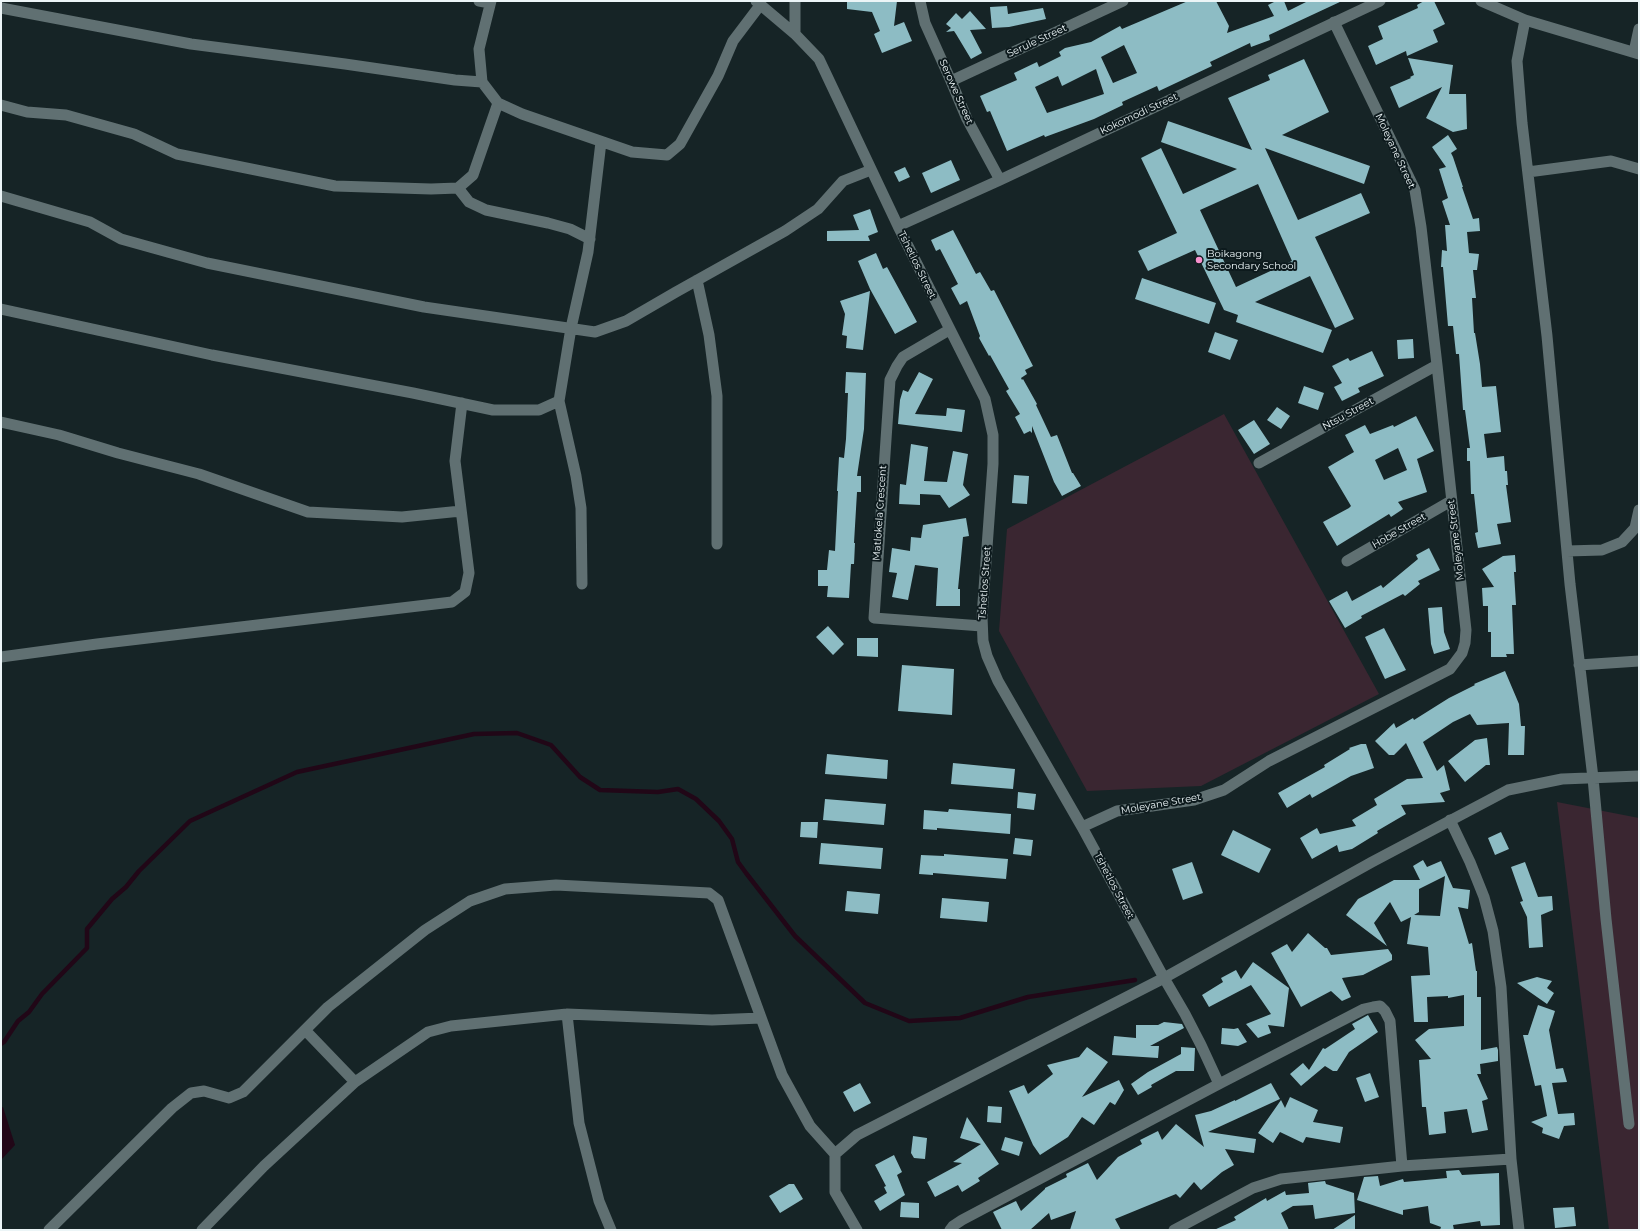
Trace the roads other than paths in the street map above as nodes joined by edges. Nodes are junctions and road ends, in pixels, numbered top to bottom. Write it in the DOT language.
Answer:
graph roads {
  1 [pos="795,1"];
  2 [pos="920,1"];
  3 [pos="1123,1"];
  4 [pos="1380,1"];
  5 [pos="1481,1"];
  6 [pos="487,2"];
  7 [pos="759,3"];
  8 [pos="1,8"];
  9 [pos="1525,20"];
  10 [pos="1334,22"];
  11 [pos="1639,29"];
  12 [pos="796,34"];
  13 [pos="1637,53"];
  14 [pos="482,82"];
  15 [pos="950,82"];
  16 [pos="498,103"];
  17 [pos="1,105"];
  18 [pos="602,142"];
  19 [pos="1639,169"];
  20 [pos="871,170"];
  21 [pos="1528,172"];
  22 [pos="1000,180"];
  23 [pos="458,188"];
  24 [pos="1,196"];
  25 [pos="898,226"];
  26 [pos="590,240"];
  27 [pos="697,280"];
  28 [pos="1,309"];
  29 [pos="571,328"];
  30 [pos="949,330"];
  31 [pos="1437,365"];
  32 [pos="559,402"];
  33 [pos="462,403"];
  34 [pos="1,422"];
  35 [pos="1259,463"];
  36 [pos="1451,501"];
  37 [pos="1639,510"];
  38 [pos="461,511"];
  39 [pos="716,544"];
  40 [pos="1567,551"];
  41 [pos="1347,560"];
  42 [pos="582,584"];
  43 [pos="982,626"];
  44 [pos="1,657"];
  45 [pos="1639,661"];
  46 [pos="1579,665"];
  47 [pos="1639,776"];
  48 [pos="1592,778"];
  49 [pos="1450,820"];
  50 [pos="1082,827"];
  51 [pos="1164,978"];
  52 [pos="567,1014"];
  53 [pos="761,1018"];
  54 [pos="305,1030"];
  55 [pos="355,1082"];
  56 [pos="1219,1084"];
  57 [pos="1629,1124"];
  58 [pos="835,1154"];
  59 [pos="1511,1159"];
  60 [pos="1402,1166"];
  61 [pos="49,1230"];
  62 [pos="202,1230"];
  63 [pos="611,1230"];
  64 [pos="857,1230"];
  65 [pos="950,1230"];
  66 [pos="1174,1230"];
  67 [pos="1519,1230"];
  1 -- 12 [label="street"];
  2 -- 15 [label="street, Serowe Street"];
  3 -- 15 [label="street, Serule Street"];
  4 -- 10 [label="street, Kokomodi Street"];
  5 -- 9 [label="street"];
  6 -- 14 [label="street"];
  7 -- 12 [label="street, Tshetlos Street"];
  7 -- 18 [label="street"];
  8 -- 14 [label="street"];
  9 -- 13 [label="street"];
  9 -- 21 [label="street"];
  10 -- 22 [label="street, Kokomodi Street"];
  10 -- 31 [label="street, Moleyane Street"];
  11 -- 13 [label="street"];
  12 -- 20 [label="street, Tshetlos Street"];
  14 -- 16 [label="street"];
  15 -- 22 [label="street, Serowe Street"];
  16 -- 18 [label="street"];
  16 -- 23 [label="street"];
  17 -- 23 [label="street"];
  18 -- 26 [label="street"];
  19 -- 21 [label="street"];
  20 -- 25 [label="street, Tshetlos Street"];
  20 -- 27 [label="street"];
  21 -- 40 [label="street"];
  22 -- 25 [label="street, Kokomodi Street"];
  23 -- 26 [label="street"];
  24 -- 29 [label="street"];
  25 -- 30 [label="street, Tshetlos Street"];
  26 -- 29 [label="street"];
  27 -- 29 [label="street"];
  27 -- 39 [label="street"];
  28 -- 33 [label="street"];
  29 -- 32 [label="street"];
  30 -- 43 [label="street, Tshetlos Street"];
  30 -- 43 [label="street, Matlokela Crescent"];
  31 -- 35 [label="street, Ntsu Street"];
  31 -- 36 [label="street, Moleyane Street"];
  32 -- 33 [label="street"];
  32 -- 42 [label="street"];
  33 -- 38 [label="street"];
  34 -- 38 [label="street"];
  36 -- 41 [label="street, Hobe Street"];
  36 -- 50 [label="street, Moleyane Street"];
  37 -- 40 [label="street"];
  38 -- 44 [label="street"];
  40 -- 46 [label="street"];
  43 -- 50 [label="street, Tshetlos Street"];
  45 -- 46 [label="street"];
  46 -- 48 [label="street"];
  47 -- 48 [label="street"];
  48 -- 49 [label="street"];
  48 -- 57 [label="street"];
  49 -- 51 [label="street"];
  49 -- 59 [label="street"];
  50 -- 51 [label="street, Tshetlos Street"];
  51 -- 56 [label="street, Tshetlos Street"];
  51 -- 58 [label="street"];
  52 -- 53 [label="street"];
  52 -- 55 [label="street"];
  52 -- 63 [label="street"];
  53 -- 54 [label="street"];
  53 -- 58 [label="street"];
  54 -- 55 [label="street"];
  54 -- 61 [label="street"];
  55 -- 62 [label="street"];
  56 -- 60 [label="street"];
  56 -- 65 [label="street"];
  58 -- 64 [label="street"];
  59 -- 60 [label="street"];
  59 -- 67 [label="street"];
  60 -- 66 [label="street"];
}
